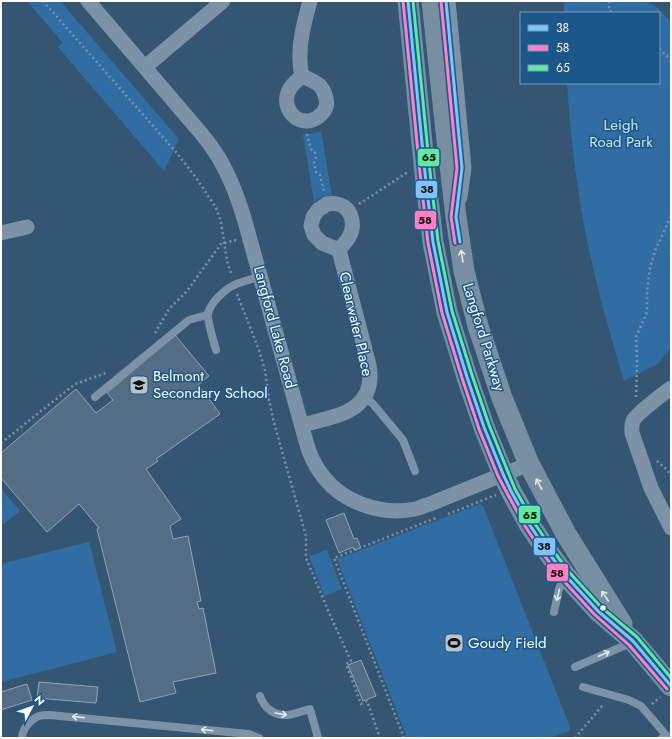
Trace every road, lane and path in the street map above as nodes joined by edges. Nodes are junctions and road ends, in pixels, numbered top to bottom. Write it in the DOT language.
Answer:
graph roads {
  1 [pos="43,1"];
  2 [pos="88,1"];
  3 [pos="224,1"];
  4 [pos="310,1"];
  5 [pos="408,1"];
  6 [pos="432,1"];
  7 [pos="446,1"];
  8 [pos="609,1"];
  9 [pos="611,12"];
  10 [pos="660,50"];
  11 [pos="671,61"];
  12 [pos="145,67"];
  13 [pos="302,76"];
  14 [pos="305,128"];
  15 [pos="409,172"];
  16 [pos="322,186"];
  17 [pos="353,208"];
  18 [pos="671,216"];
  19 [pos="456,217"];
  20 [pos="27,227"];
  21 [pos="1,233"];
  22 [pos="240,238"];
  23 [pos="225,242"];
  24 [pos="339,250"];
  25 [pos="232,276"];
  26 [pos="261,277"];
  27 [pos="237,294"];
  28 [pos="207,315"];
  29 [pos="153,338"];
  30 [pos="216,350"];
  31 [pos="111,372"];
  32 [pos="671,388"];
  33 [pos="95,397"];
  34 [pos="365,397"];
  35 [pos="638,415"];
  36 [pos="302,425"];
  37 [pos="1,443"];
  38 [pos="528,464"];
  39 [pos="666,468"];
  40 [pos="415,471"];
  41 [pos="503,474"];
  42 [pos="671,474"];
  43 [pos="496,495"];
  44 [pos="445,515"];
  45 [pos="437,518"];
  46 [pos="671,528"];
  47 [pos="589,572"];
  48 [pos="565,575"];
  49 [pos="554,612"];
  50 [pos="633,642"];
  51 [pos="575,667"];
  52 [pos="583,687"];
  53 [pos="666,691"];
  54 [pos="260,696"];
  55 [pos="607,704"];
  56 [pos="645,710"];
  57 [pos="22,738"];
  58 [pos="259,738"];
  59 [pos="318,738"];
  60 [pos="380,738"];
  61 [pos="404,738"];
  62 [pos="575,738"];
  63 [pos="662,738"];
  1 -- 23 [label="path"];
  2 -- 12 [label="street, Langford Lake Road"];
  3 -- 12 [label="street"];
  4 -- 13 [label="street"];
  5 -- 41 [label="main road, Langford Parkway"];
  6 -- 19 [label="main road, Langford Parkway"];
  7 -- 19 [label="street"];
  8 -- 9 [label="path"];
  10 -- 11 [label="path"];
  12 -- 26 [label="street, Langford Lake Road"];
  14 -- 16 [label="path"];
  15 -- 17 [label="path"];
  18 -- 35 [label="path"];
  38 -- 19 [label="main road, Langford Parkway, one-way"];
  20 -- 21 [label="street"];
  22 -- 23 [label="path"];
  23 -- 25 [label="path"];
  23 -- 29 [label="path"];
  24 -- 34 [label="street, Clearwater Place"];
  26 -- 28 [label="lane"];
  26 -- 36 [label="street, Langford Lake Road"];
  27 -- 60 [label="path"];
  28 -- 30 [label="lane"];
  28 -- 33 [label="lane"];
  31 -- 37 [label="path"];
  32 -- 35 [label="street"];
  34 -- 36 [label="street, Clearwater Place"];
  34 -- 40 [label="lane, Clearwater Place"];
  35 -- 46 [label="street"];
  36 -- 41 [label="street, Langford Lake Road"];
  38 -- 41 [label="street, Langford Lake Road"];
  47 -- 38 [label="main road, Langford Parkway, one-way"];
  39 -- 42 [label="path"];
  41 -- 48 [label="main road, Langford Parkway"];
  43 -- 44 [label="path"];
  45 -- 61 [label="path"];
  47 -- 48 [label="lane"];
  50 -- 47 [label="main road, Langford Parkway, one-way"];
  48 -- 49 [label="lane, one-way"];
  48 -- 50 [label="main road, Langford Parkway"];
  51 -- 50 [label="lane, one-way"];
  50 -- 53 [label="main road, Langford Parkway"];
  52 -- 56 [label="lane"];
  53 -- 56 [label="path"];
  54 -- 59 [label="lane, one-way"];
  55 -- 62 [label="path"];
  56 -- 63 [label="lane"];
  58 -- 57 [label="lane, one-way"];
}
